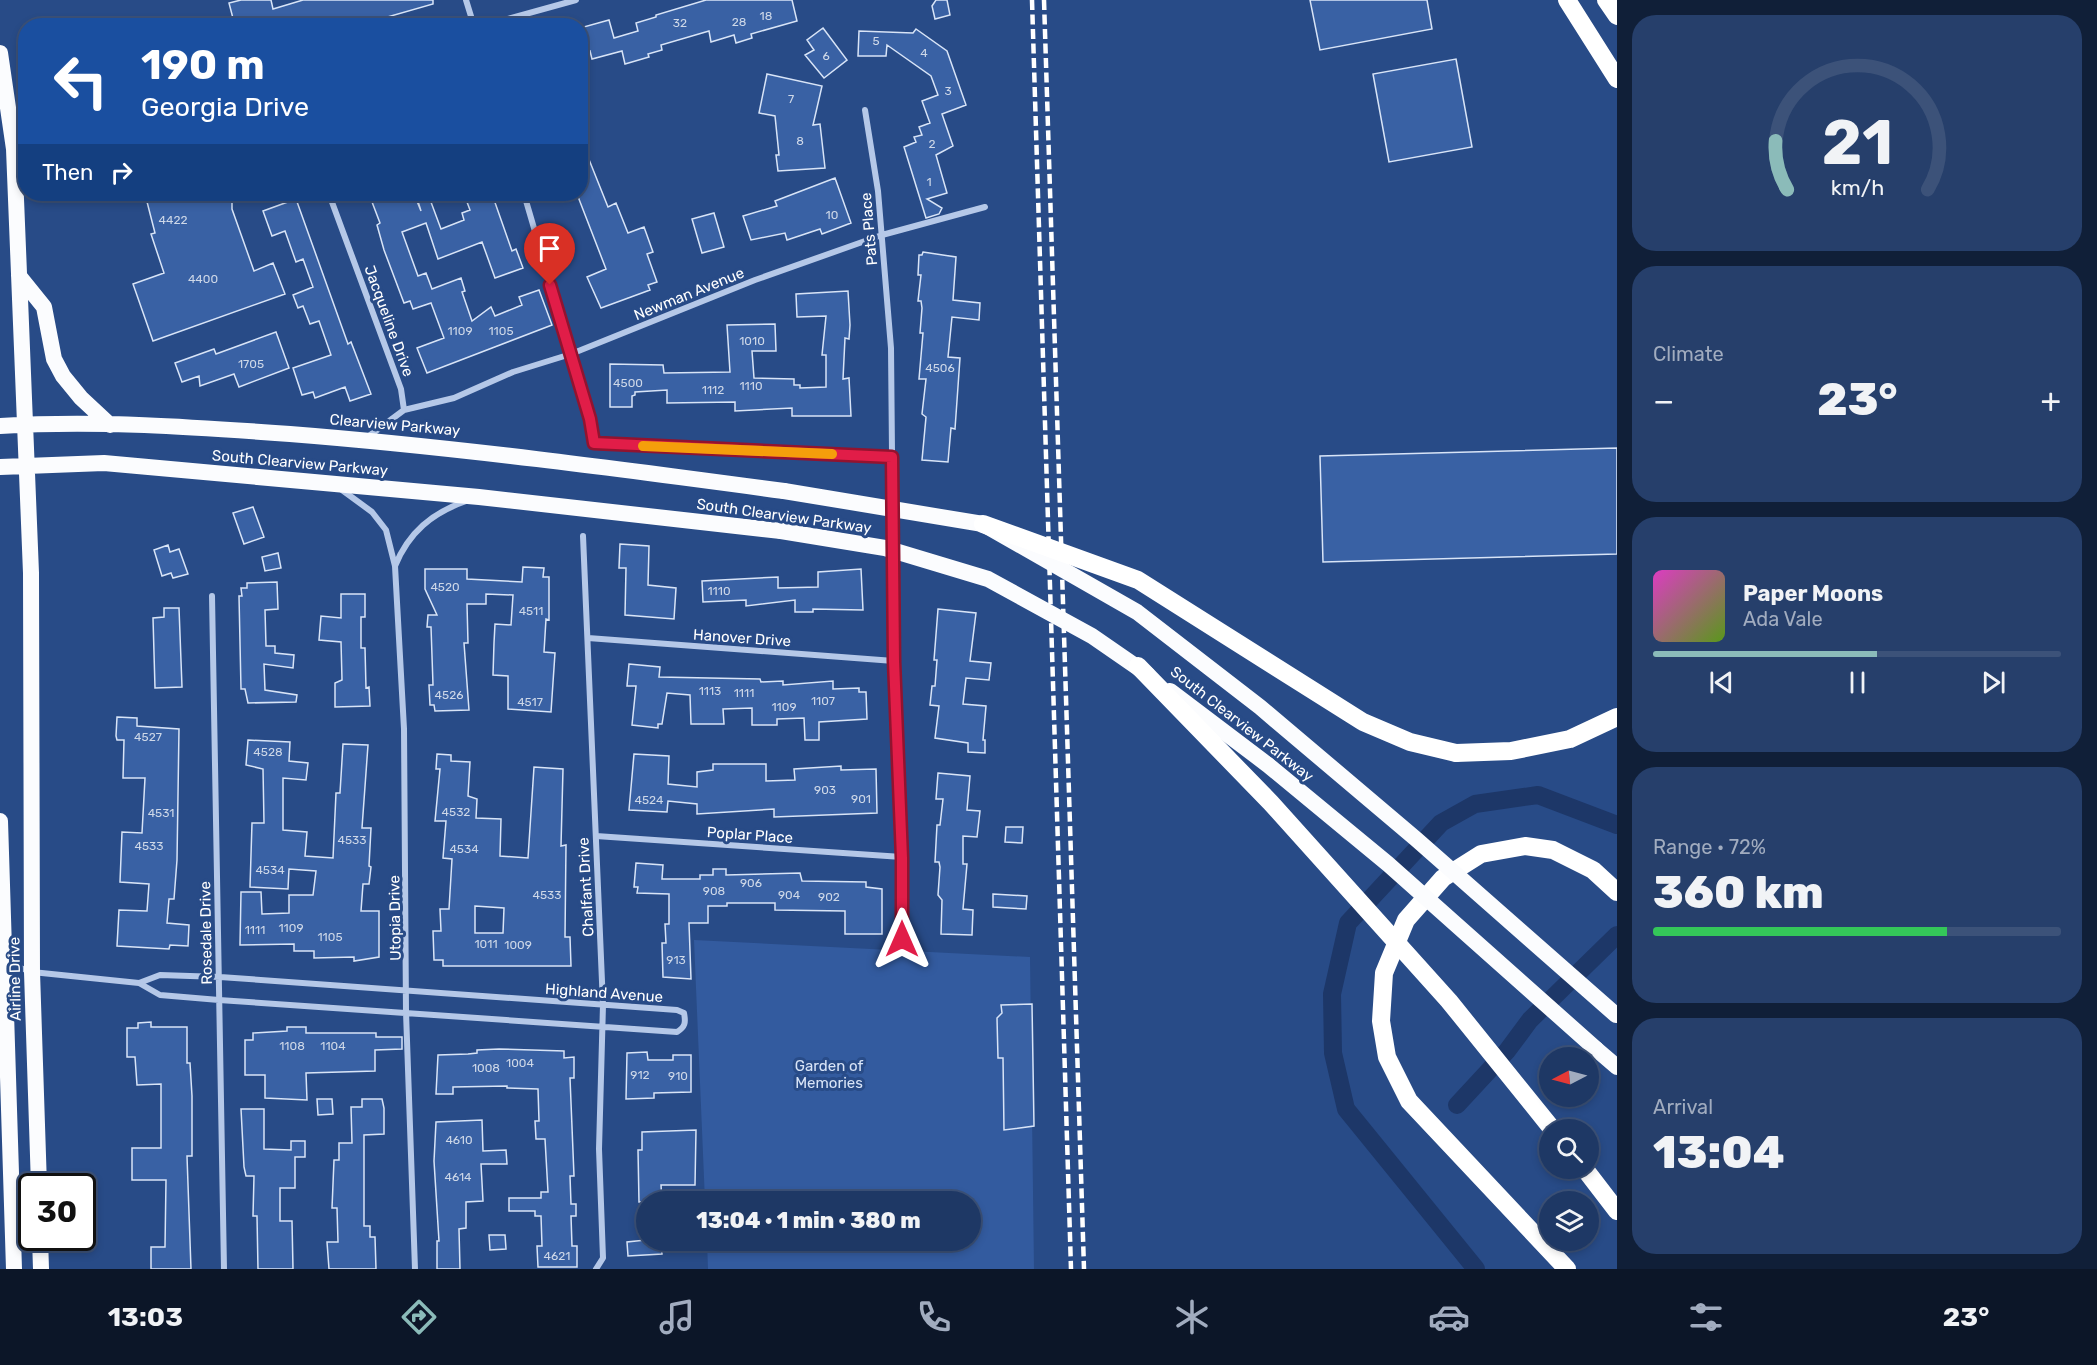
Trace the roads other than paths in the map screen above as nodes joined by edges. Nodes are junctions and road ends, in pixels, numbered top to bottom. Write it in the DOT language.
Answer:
graph roads {
  1 [pos="466,0"];
  2 [pos="576,0"];
  3 [pos="1567,0"];
  4 [pos="1606,0"];
  5 [pos="1617,16"];
  6 [pos="472,18"];
  7 [pos="511,18"];
  8 [pos="0,53"];
  9 [pos="1612,71"];
  10 [pos="1617,85"];
  11 [pos="864,110"];
  12 [pos="332,201"];
  13 [pos="526,201"];
  14 [pos="985,207"];
  15 [pos="882,235"];
  16 [pos="19,276"];
  17 [pos="571,354"];
  18 [pos="404,410"];
  19 [pos="110,424"];
  20 [pos="25,425"];
  21 [pos="0,426"];
  22 [pos="364,440"];
  23 [pos="892,457"];
  24 [pos="26,465"];
  25 [pos="0,467"];
  26 [pos="334,484"];
  27 [pos="784,491"];
  28 [pos="479,497"];
  29 [pos="983,524"];
  30 [pos="583,536"];
  31 [pos="395,567"];
  32 [pos="212,596"];
  33 [pos="588,638"];
  34 [pos="894,661"];
  35 [pos="1138,666"];
  36 [pos="1617,717"];
  37 [pos="0,821"];
  38 [pos="596,836"];
  39 [pos="902,858"];
  40 [pos="1617,892"];
  41 [pos="902,939"];
  42 [pos="3,964"];
  43 [pos="32,972"];
  44 [pos="220,977"];
  45 [pos="139,983"];
  46 [pos="408,991"];
  47 [pos="219,1000"];
  48 [pos="603,1005"];
  49 [pos="406,1012"];
  50 [pos="1617,1015"];
  51 [pos="603,1027"];
  52 [pos="1617,1067"];
  53 [pos="1544,1119"];
  54 [pos="39,1173"];
  55 [pos="1592,1179"];
  56 [pos="1617,1211"];
  57 [pos="40,1251"];
  58 [pos="14,1269"];
  59 [pos="41,1269"];
  60 [pos="224,1269"];
  61 [pos="415,1269"];
  62 [pos="596,1269"];
  63 [pos="1567,1269"];
  1 -- 6 [label="street"];
  2 -- 7 [label="street"];
  3 -- 9 [label="highway"];
  4 -- 5 [label="highway"];
  8 -- 16 [label="highway, Airline Drive"];
  9 -- 10 [label="highway"];
  11 -- 15 [label="street, Pats Place"];
  12 -- 18 [label="street, Jacqueline Drive"];
  13 -- 17 [label="street"];
  14 -- 15 [label="street, Newman Avenue"];
  15 -- 17 [label="street, Newman Avenue"];
  15 -- 23 [label="street, Pats Place"];
  16 -- 19 [label="highway"];
  16 -- 20 [label="highway, Airline Drive"];
  17 -- 18 [label="street, Newman Avenue"];
  17 -- 23 [label="street"];
  18 -- 22 [label="street"];
  19 -- 20 [label="highway, Clearview Parkway"];
  19 -- 22 [label="highway, Clearview Parkway"];
  20 -- 21 [label="highway, Clearview Parkway"];
  20 -- 24 [label="highway, Airline Drive"];
  22 -- 27 [label="highway, Clearview Parkway"];
  23 -- 34 [label="street, Pats Place"];
  24 -- 25 [label="highway"];
  24 -- 26 [label="highway, South Clearview Parkway"];
  24 -- 43 [label="highway, Airline Drive"];
  26 -- 28 [label="highway, South Clearview Parkway"];
  26 -- 31 [label="street, Utopia Drive"];
  27 -- 29 [label="highway, South Clearview Parkway, bridge"];
  28 -- 31 [label="street"];
  28 -- 35 [label="highway, South Clearview Parkway, bridge"];
  29 -- 36 [label="highway, bridge"];
  29 -- 50 [label="highway, South Clearview Parkway, bridge"];
  30 -- 33 [label="street, Chalfant Drive"];
  31 -- 46 [label="street, Utopia Drive"];
  32 -- 44 [label="street, Rosedale Drive"];
  33 -- 34 [label="street, Hanover Drive"];
  33 -- 38 [label="street, Chalfant Drive"];
  34 -- 39 [label="street, Pats Place"];
  35 -- 52 [label="highway, South Clearview Parkway, bridge"];
  35 -- 53 [label="highway, bridge"];
  37 -- 42 [label="highway, Airline Drive"];
  38 -- 39 [label="street, Poplar Place"];
  38 -- 48 [label="street, Chalfant Drive"];
  39 -- 41 [label="street, Pats Place"];
  40 -- 63 [label="highway"];
  42 -- 43 [label="street, Highland Avenue"];
  42 -- 58 [label="highway, Airline Drive"];
  43 -- 45 [label="street, Highland Avenue"];
  43 -- 54 [label="highway, Airline Drive"];
  44 -- 45 [label="street, Highland Avenue"];
  44 -- 46 [label="street, Highland Avenue"];
  44 -- 47 [label="street, Rosedale Drive"];
  45 -- 47 [label="street, Highland Avenue"];
  46 -- 48 [label="street, Highland Avenue"];
  46 -- 49 [label="street, Utopia Drive"];
  47 -- 49 [label="street, Highland Avenue"];
  47 -- 60 [label="street, Rosedale Drive"];
  48 -- 51 [label="street, Chalfant Drive"];
  48 -- 51 [label="street, Highland Avenue"];
  49 -- 51 [label="street, Highland Avenue"];
  49 -- 61 [label="street, Utopia Drive"];
  51 -- 62 [label="street, Chalfant Drive"];
  55 -- 56 [label="highway"];
  57 -- 59 [label="highway"];
}
